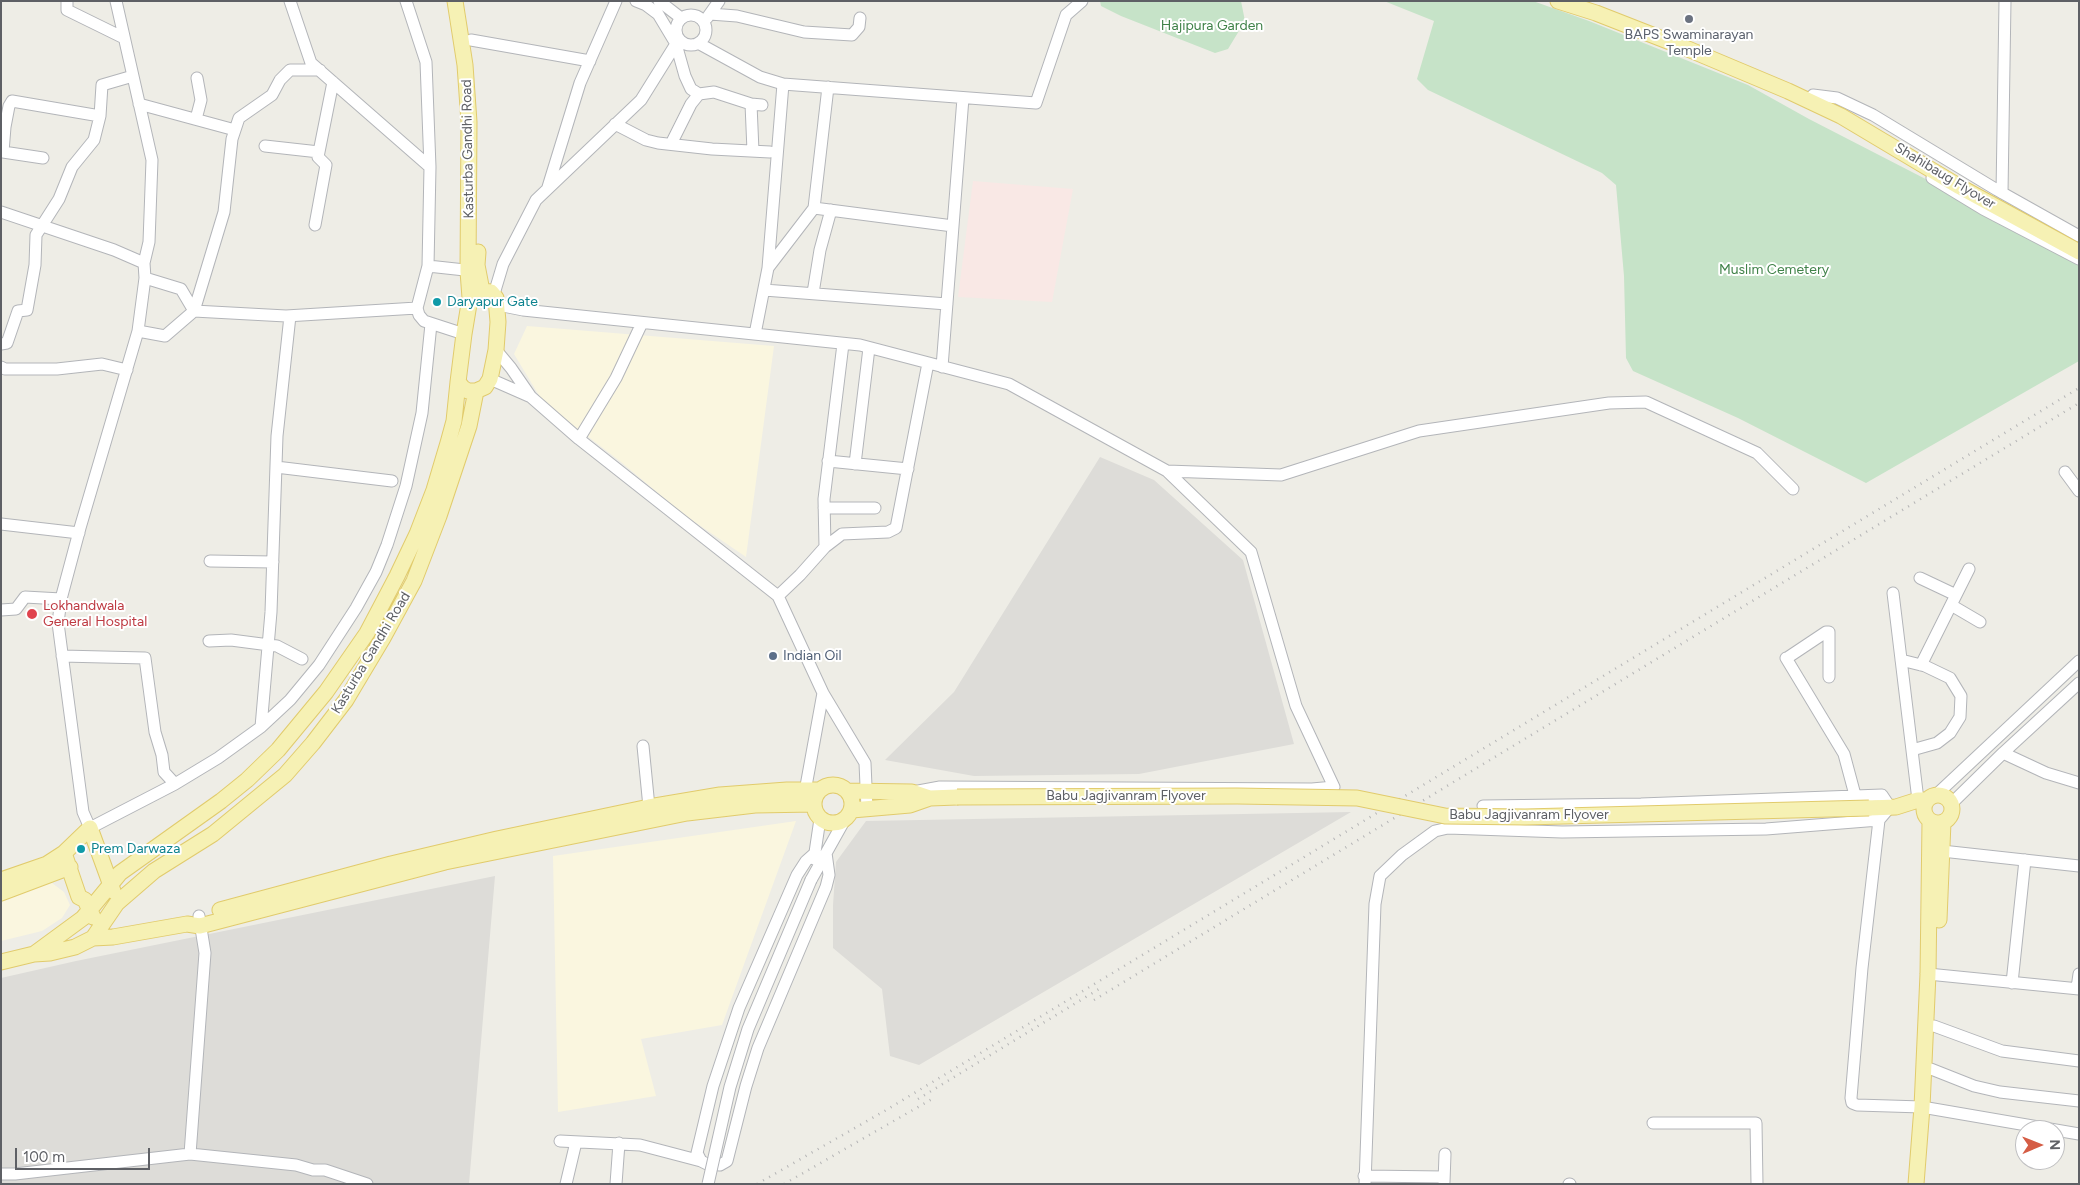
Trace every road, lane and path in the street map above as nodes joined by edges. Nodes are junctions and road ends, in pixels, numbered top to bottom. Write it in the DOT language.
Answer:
graph roads {
  1 [pos="67,1"];
  2 [pos="116,1"];
  3 [pos="290,1"];
  4 [pos="406,1"];
  5 [pos="455,1"];
  6 [pos="464,1"];
  7 [pos="616,1"];
  8 [pos="636,1"];
  9 [pos="659,1"];
  10 [pos="719,1"];
  11 [pos="1082,1"];
  12 [pos="1558,1"];
  13 [pos="1580,1"];
  14 [pos="2005,1"];
  15 [pos="681,18"];
  16 [pos="707,18"];
  17 [pos="860,18"];
  18 [pos="124,38"];
  19 [pos="471,40"];
  20 [pos="677,42"];
  21 [pos="698,43"];
  22 [pos="590,61"];
  23 [pos="320,70"];
  24 [pos="133,76"];
  25 [pos="197,78"];
  26 [pos="333,82"];
  27 [pos="784,84"];
  28 [pos="828,87"];
  29 [pos="699,94"];
  30 [pos="963,98"];
  31 [pos="1812,98"];
  32 [pos="139,104"];
  33 [pos="1843,113"];
  34 [pos="100,116"];
  35 [pos="196,119"];
  36 [pos="615,124"];
  37 [pos="3,127"];
  38 [pos="235,130"];
  39 [pos="671,144"];
  40 [pos="265,146"];
  41 [pos="753,151"];
  42 [pos="319,152"];
  43 [pos="770,152"];
  44 [pos="43,158"];
  45 [pos="430,167"];
  46 [pos="548,189"];
  47 [pos="2002,193"];
  48 [pos="814,208"];
  49 [pos="830,210"];
  50 [pos="1,212"];
  51 [pos="43,226"];
  52 [pos="316,226"];
  53 [pos="953,226"];
  54 [pos="2079,236"];
  55 [pos="2079,245"];
  56 [pos="2079,252"];
  57 [pos="2079,260"];
  58 [pos="144,263"];
  59 [pos="428,266"];
  60 [pos="768,268"];
  61 [pos="473,271"];
  62 [pos="145,278"];
  63 [pos="764,290"];
  64 [pos="813,293"];
  65 [pos="486,297"];
  66 [pos="947,304"];
  67 [pos="417,308"];
  68 [pos="194,311"];
  69 [pos="290,316"];
  70 [pos="642,322"];
  71 [pos="431,324"];
  72 [pos="138,331"];
  73 [pos="464,334"];
  74 [pos="755,334"];
  75 [pos="1,344"];
  76 [pos="843,344"];
  77 [pos="869,348"];
  78 [pos="496,350"];
  79 [pos="928,363"];
  80 [pos="1,367"];
  81 [pos="942,367"];
  82 [pos="127,370"];
  83 [pos="490,379"];
  84 [pos="458,382"];
  85 [pos="476,391"];
  86 [pos="531,397"];
  87 [pos="579,439"];
  88 [pos="828,461"];
  89 [pos="855,464"];
  90 [pos="276,467"];
  91 [pos="908,469"];
  92 [pos="1167,470"];
  93 [pos="2065,472"];
  94 [pos="392,481"];
  95 [pos="1793,489"];
  96 [pos="2079,491"];
  97 [pos="824,508"];
  98 [pos="875,508"];
  99 [pos="1,524"];
  100 [pos="79,532"];
  101 [pos="825,547"];
  102 [pos="210,561"];
  103 [pos="273,562"];
  104 [pos="1969,569"];
  105 [pos="1920,578"];
  106 [pos="1893,593"];
  107 [pos="778,596"];
  108 [pos="61,599"];
  109 [pos="1953,600"];
  110 [pos="1,610"];
  111 [pos="1980,622"];
  112 [pos="209,641"];
  113 [pos="268,645"];
  114 [pos="62,656"];
  115 [pos="302,659"];
  116 [pos="1901,660"];
  117 [pos="2079,661"];
  118 [pos="1921,665"];
  119 [pos="2064,675"];
  120 [pos="1829,677"];
  121 [pos="2076,686"];
  122 [pos="823,693"];
  123 [pos="261,727"];
  124 [pos="643,746"];
  125 [pos="1912,750"];
  126 [pos="2002,753"];
  127 [pos="2079,783"];
  128 [pos="175,784"];
  129 [pos="848,792"];
  130 [pos="867,792"];
  131 [pos="912,792"];
  132 [pos="1855,795"];
  133 [pos="810,797"];
  134 [pos="930,798"];
  135 [pos="1951,804"];
  136 [pos="1483,806"];
  137 [pos="649,807"];
  138 [pos="1893,807"];
  139 [pos="1930,809"];
  140 [pos="854,813"];
  141 [pos="820,819"];
  142 [pos="1879,820"];
  143 [pos="90,828"];
  144 [pos="1942,850"];
  145 [pos="821,853"];
  146 [pos="101,856"];
  147 [pos="67,860"];
  148 [pos="2024,860"];
  149 [pos="129,865"];
  150 [pos="2079,866"];
  151 [pos="1,880"];
  152 [pos="110,882"];
  153 [pos="1,893"];
  154 [pos="117,903"];
  155 [pos="86,914"];
  156 [pos="196,922"];
  157 [pos="96,934"];
  158 [pos="34,954"];
  159 [pos="1,962"];
  160 [pos="1932,974"];
  161 [pos="2079,974"];
  162 [pos="2012,983"];
  163 [pos="2078,988"];
  164 [pos="1934,1026"];
  165 [pos="2079,1061"];
  166 [pos="1932,1069"];
  167 [pos="2079,1101"];
  168 [pos="1926,1108"];
  169 [pos="1653,1123"];
  170 [pos="2079,1134"];
  171 [pos="560,1142"];
  172 [pos="576,1142"];
  173 [pos="619,1143"];
  174 [pos="190,1154"];
  175 [pos="1445,1154"];
  176 [pos="701,1161"];
  177 [pos="1,1174"];
  178 [pos="1364,1180"];
  179 [pos="1444,1180"];
  180 [pos="367,1184"];
  181 [pos="566,1184"];
  182 [pos="616,1184"];
  183 [pos="708,1184"];
  184 [pos="1757,1184"];
  185 [pos="1916,1184"];
  186 [pos="1923,1184"];
  1 -- 18 [label="street"];
  2 -- 18 [label="street"];
  3 -- 23 [label="street"];
  4 -- 45 [label="street"];
  5 -- 61 [label="main road, Kasturba Gandhi Road"];
  6 -- 19 [label="main road, Kasturba Gandhi Road"];
  7 -- 22 [label="street"];
  8 -- 20 [label="street"];
  9 -- 15 [label="street"];
  10 -- 16 [label="street"];
  11 -- 30 [label="street"];
  12 -- 31 [label="main road"];
  13 -- 31 [label="main road"];
  14 -- 47 [label="street"];
  15 -- 16 [label="street"];
  15 -- 20 [label="street"];
  16 -- 17 [label="street"];
  16 -- 21 [label="street"];
  18 -- 24 [label="street"];
  19 -- 22 [label="street"];
  19 -- 61 [label="main road, Kasturba Gandhi Road"];
  20 -- 21 [label="street"];
  20 -- 29 [label="street"];
  20 -- 36 [label="street"];
  21 -- 27 [label="street"];
  22 -- 46 [label="street"];
  23 -- 26 [label="street"];
  23 -- 38 [label="street"];
  24 -- 32 [label="street"];
  24 -- 34 [label="street"];
  25 -- 35 [label="street"];
  26 -- 42 [label="street"];
  26 -- 45 [label="street"];
  27 -- 28 [label="street"];
  27 -- 60 [label="street"];
  28 -- 30 [label="street"];
  28 -- 48 [label="street"];
  29 -- 39 [label="street"];
  29 -- 41 [label="street"];
  30 -- 53 [label="street"];
  31 -- 33 [label="main road, Shahibaug Flyover"];
  31 -- 47 [label="street"];
  31 -- 57 [label="street"];
  32 -- 35 [label="street"];
  32 -- 58 [label="street"];
  33 -- 55 [label="main road, Shahibaug Flyover"];
  33 -- 56 [label="main road, Shahibaug Flyover"];
  34 -- 37 [label="street"];
  34 -- 51 [label="street"];
  35 -- 38 [label="street"];
  36 -- 39 [label="street"];
  36 -- 46 [label="street"];
  37 -- 44 [label="street"];
  38 -- 68 [label="street"];
  39 -- 41 [label="street"];
  40 -- 42 [label="street"];
  41 -- 43 [label="street"];
  42 -- 52 [label="street"];
  45 -- 59 [label="street"];
  46 -- 65 [label="street"];
  47 -- 54 [label="street"];
  48 -- 49 [label="street"];
  48 -- 60 [label="street"];
  49 -- 53 [label="street"];
  49 -- 64 [label="street"];
  50 -- 51 [label="street"];
  51 -- 58 [label="street"];
  51 -- 75 [label="street"];
  53 -- 66 [label="street"];
  58 -- 62 [label="street"];
  59 -- 61 [label="street"];
  59 -- 67 [label="street"];
  60 -- 63 [label="street"];
  61 -- 65 [label="main road, Kasturba Gandhi Road"];
  62 -- 68 [label="street"];
  62 -- 72 [label="street"];
  63 -- 64 [label="street"];
  63 -- 74 [label="street"];
  64 -- 66 [label="street"];
  65 -- 70 [label="street"];
  65 -- 73 [label="main road"];
  65 -- 78 [label="main road"];
  66 -- 81 [label="street"];
  67 -- 69 [label="street"];
  67 -- 71 [label="street"];
  68 -- 69 [label="street"];
  68 -- 72 [label="street"];
  69 -- 90 [label="street"];
  70 -- 74 [label="street"];
  70 -- 87 [label="street"];
  71 -- 73 [label="street"];
  71 -- 123 [label="street"];
  72 -- 82 [label="street"];
  73 -- 84 [label="main road, Kasturba Gandhi Road"];
  74 -- 76 [label="street"];
  76 -- 77 [label="street"];
  76 -- 88 [label="street"];
  77 -- 79 [label="street"];
  77 -- 89 [label="street"];
  78 -- 83 [label="main road"];
  78 -- 86 [label="street"];
  79 -- 81 [label="street"];
  79 -- 91 [label="street"];
  80 -- 82 [label="street"];
  81 -- 92 [label="street"];
  82 -- 100 [label="street"];
  83 -- 85 [label="main road"];
  83 -- 86 [label="street"];
  84 -- 85 [label="main road"];
  84 -- 149 [label="main road, Kasturba Gandhi Road"];
  85 -- 154 [label="main road, Kasturba Gandhi Road"];
  86 -- 87 [label="street"];
  87 -- 107 [label="street"];
  88 -- 89 [label="street"];
  88 -- 97 [label="street"];
  89 -- 91 [label="street"];
  90 -- 94 [label="street"];
  90 -- 103 [label="street"];
  91 -- 101 [label="street"];
  92 -- 95 [label="street"];
  92 -- 131 [label="street"];
  93 -- 96 [label="street"];
  97 -- 98 [label="street"];
  97 -- 101 [label="street"];
  99 -- 100 [label="street"];
  100 -- 108 [label="street"];
  101 -- 107 [label="street"];
  102 -- 103 [label="street"];
  103 -- 113 [label="street"];
  104 -- 109 [label="street"];
  105 -- 109 [label="street"];
  106 -- 116 [label="street"];
  107 -- 122 [label="street"];
  108 -- 110 [label="street"];
  108 -- 114 [label="street"];
  109 -- 111 [label="street"];
  109 -- 118 [label="street"];
  112 -- 113 [label="street"];
  113 -- 115 [label="street"];
  113 -- 123 [label="street"];
  114 -- 128 [label="street"];
  114 -- 143 [label="street"];
  116 -- 118 [label="street"];
  116 -- 125 [label="street"];
  117 -- 119 [label="street"];
  118 -- 125 [label="street"];
  119 -- 121 [label="street"];
  119 -- 139 [label="street"];
  120 -- 132 [label="street"];
  121 -- 126 [label="street"];
  122 -- 130 [label="street"];
  122 -- 133 [label="street"];
  123 -- 128 [label="street"];
  124 -- 137 [label="street"];
  125 -- 139 [label="street"];
  126 -- 127 [label="street"];
  126 -- 135 [label="street"];
  128 -- 143 [label="street"];
  129 -- 130 [label="main road"];
  129 -- 133 [label="main road"];
  129 -- 140 [label="main road"];
  130 -- 131 [label="main road"];
  130 -- 140 [label="street"];
  131 -- 134 [label="main road"];
  132 -- 136 [label="street"];
  132 -- 138 [label="street"];
  133 -- 137 [label="main road"];
  133 -- 141 [label="main road"];
  133 -- 156 [label="main road"];
  134 -- 138 [label="main road, Babu Jagjivanram Flyover, bridge"];
  134 -- 140 [label="main road"];
  135 -- 139 [label="main road"];
  137 -- 156 [label="main road"];
  138 -- 139 [label="main road, Babu Jagjivanram Flyover"];
  138 -- 142 [label="street"];
  139 -- 144 [label="main road"];
  139 -- 160 [label="main road"];
  140 -- 141 [label="main road"];
  140 -- 145 [label="street"];
  141 -- 145 [label="street"];
  142 -- 168 [label="street"];
  142 -- 178 [label="street"];
  143 -- 146 [label="main road"];
  143 -- 147 [label="main road"];
  144 -- 148 [label="street"];
  144 -- 160 [label="main road"];
  145 -- 176 [label="street"];
  145 -- 176 [label="street"];
  145 -- 183 [label="street, bridge"];
  146 -- 149 [label="main road"];
  146 -- 152 [label="main road"];
  147 -- 151 [label="main road"];
  147 -- 153 [label="main road"];
  147 -- 155 [label="main road"];
  148 -- 150 [label="street"];
  148 -- 162 [label="street"];
  149 -- 152 [label="main road, Kasturba Gandhi Road"];
  152 -- 154 [label="main road"];
  152 -- 155 [label="main road, Kasturba Gandhi Road"];
  154 -- 157 [label="main road, Kasturba Gandhi Road"];
  155 -- 157 [label="main road"];
  155 -- 158 [label="main road, Kasturba Gandhi Road"];
  156 -- 157 [label="main road"];
  156 -- 174 [label="street"];
  157 -- 158 [label="main road"];
  158 -- 159 [label="main road"];
  160 -- 162 [label="street"];
  160 -- 164 [label="main road"];
  160 -- 168 [label="main road"];
  161 -- 163 [label="street"];
  162 -- 163 [label="street"];
  164 -- 165 [label="street"];
  164 -- 166 [label="main road"];
  166 -- 167 [label="street"];
  166 -- 168 [label="main road"];
  168 -- 170 [label="street"];
  168 -- 185 [label="main road"];
  168 -- 186 [label="main road"];
  169 -- 184 [label="street"];
  171 -- 172 [label="street"];
  172 -- 173 [label="street"];
  172 -- 181 [label="street"];
  173 -- 176 [label="street"];
  173 -- 182 [label="street"];
  174 -- 177 [label="street"];
  174 -- 180 [label="street"];
  175 -- 179 [label="street"];
  178 -- 179 [label="street"];
}
